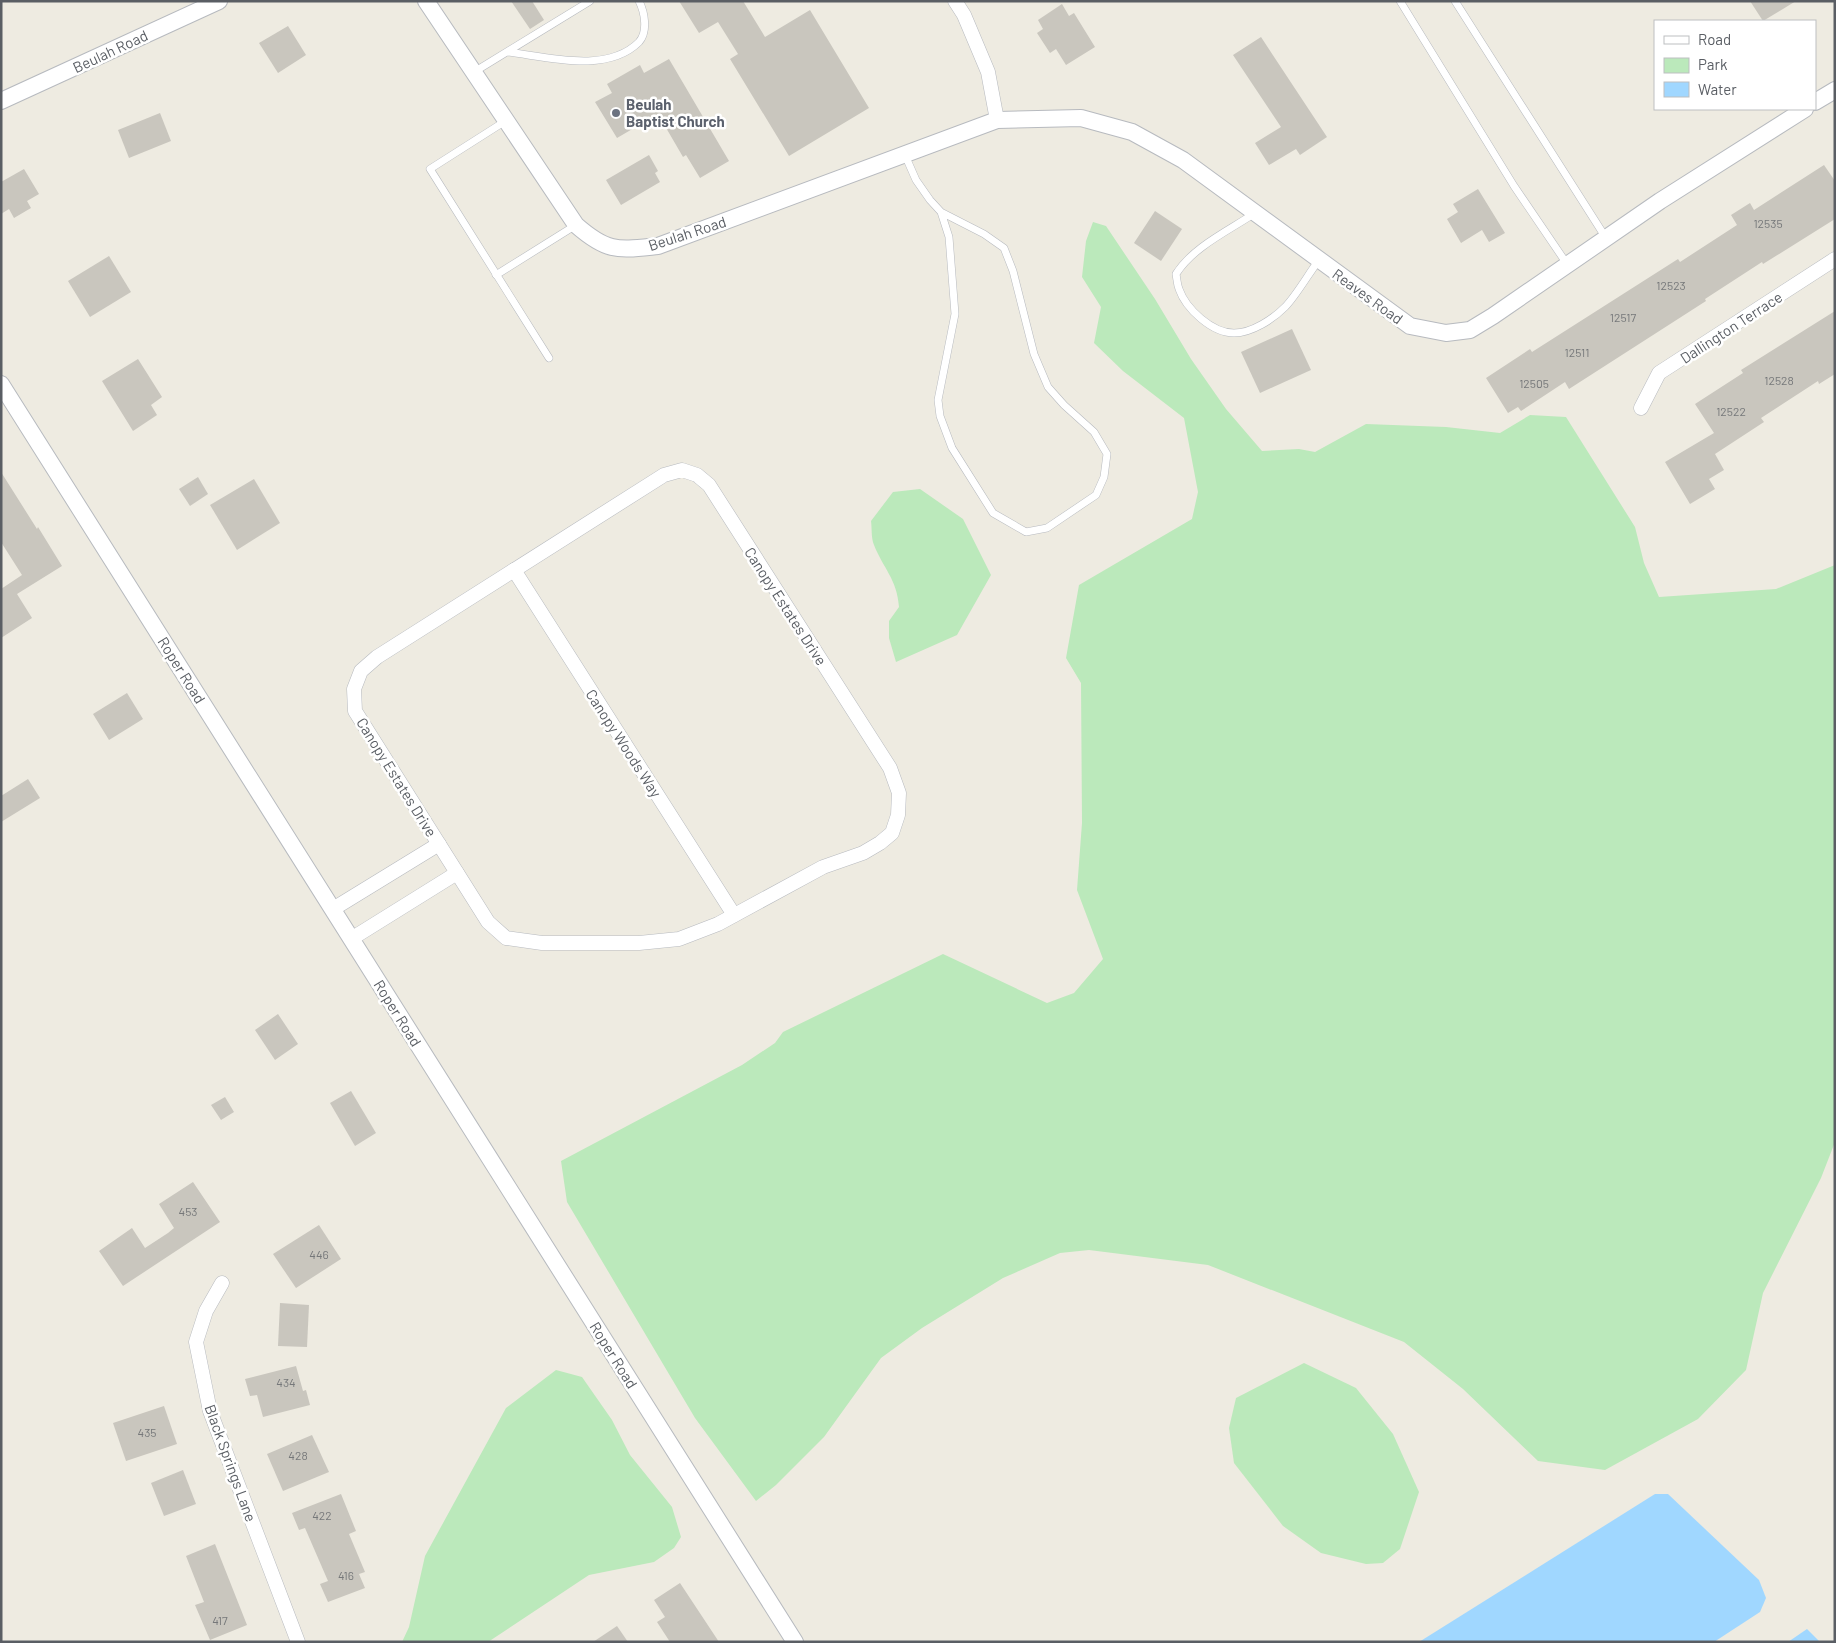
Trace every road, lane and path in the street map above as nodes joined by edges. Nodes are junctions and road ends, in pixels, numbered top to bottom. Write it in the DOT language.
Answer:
graph roads {
  1 [pos="219,1"];
  2 [pos="426,1"];
  3 [pos="590,1"];
  4 [pos="639,1"];
  5 [pos="955,1"];
  6 [pos="1400,1"];
  7 [pos="1455,1"];
  8 [pos="508,52"];
  9 [pos="474,72"];
  10 [pos="1835,90"];
  11 [pos="1,101"];
  12 [pos="1816,101"];
  13 [pos="1803,110"];
  14 [pos="507,120"];
  15 [pos="997,120"];
  16 [pos="904,154"];
  17 [pos="942,212"];
  18 [pos="1255,213"];
  19 [pos="576,225"];
  20 [pos="1606,238"];
  21 [pos="1835,259"];
  22 [pos="1318,260"];
  23 [pos="1567,265"];
  24 [pos="496,275"];
  25 [pos="549,358"];
  26 [pos="1,384"];
  27 [pos="1641,408"];
  28 [pos="514,570"];
  29 [pos="439,844"];
  30 [pos="457,873"];
  31 [pos="333,909"];
  32 [pos="734,915"];
  33 [pos="352,939"];
  34 [pos="222,1283"];
  35 [pos="298,1642"];
  36 [pos="795,1642"];
  1 -- 11 [label="street, Beulah Road"];
  2 -- 9 [label="street, Beulah Road"];
  3 -- 8 [label="lane"];
  4 -- 8 [label="lane"];
  5 -- 15 [label="street"];
  6 -- 23 [label="lane"];
  7 -- 20 [label="lane"];
  8 -- 9 [label="lane"];
  9 -- 14 [label="street, Beulah Road"];
  10 -- 12 [label="street"];
  13 -- 20 [label="street, Reaves Road"];
  14 -- 19 [label="street, Beulah Road"];
  14 -- 24 [label="lane"];
  15 -- 16 [label="street, Beulah Road"];
  15 -- 18 [label="street, Reaves Road"];
  16 -- 17 [label="lane"];
  16 -- 19 [label="street, Beulah Road"];
  17 -- 17 [label="lane"];
  18 -- 22 [label="street, Reaves Road"];
  18 -- 22 [label="lane"];
  19 -- 24 [label="lane"];
  20 -- 23 [label="street, Reaves Road"];
  21 -- 27 [label="street, Dallington Terrace"];
  22 -- 23 [label="street, Reaves Road"];
  24 -- 25 [label="lane"];
  26 -- 31 [label="street, Roper Road"];
  28 -- 29 [label="street, Canopy Estates Drive"];
  28 -- 32 [label="street, Canopy Woods Way"];
  28 -- 32 [label="street, Canopy Estates Drive"];
  29 -- 30 [label="street, Canopy Estates Drive"];
  29 -- 31 [label="street, Canopy Estates Drive"];
  30 -- 32 [label="street, Canopy Estates Drive"];
  30 -- 33 [label="street"];
  31 -- 33 [label="street, Roper Road"];
  33 -- 36 [label="street, Roper Road"];
  34 -- 35 [label="street, Black Springs Lane"];
}
